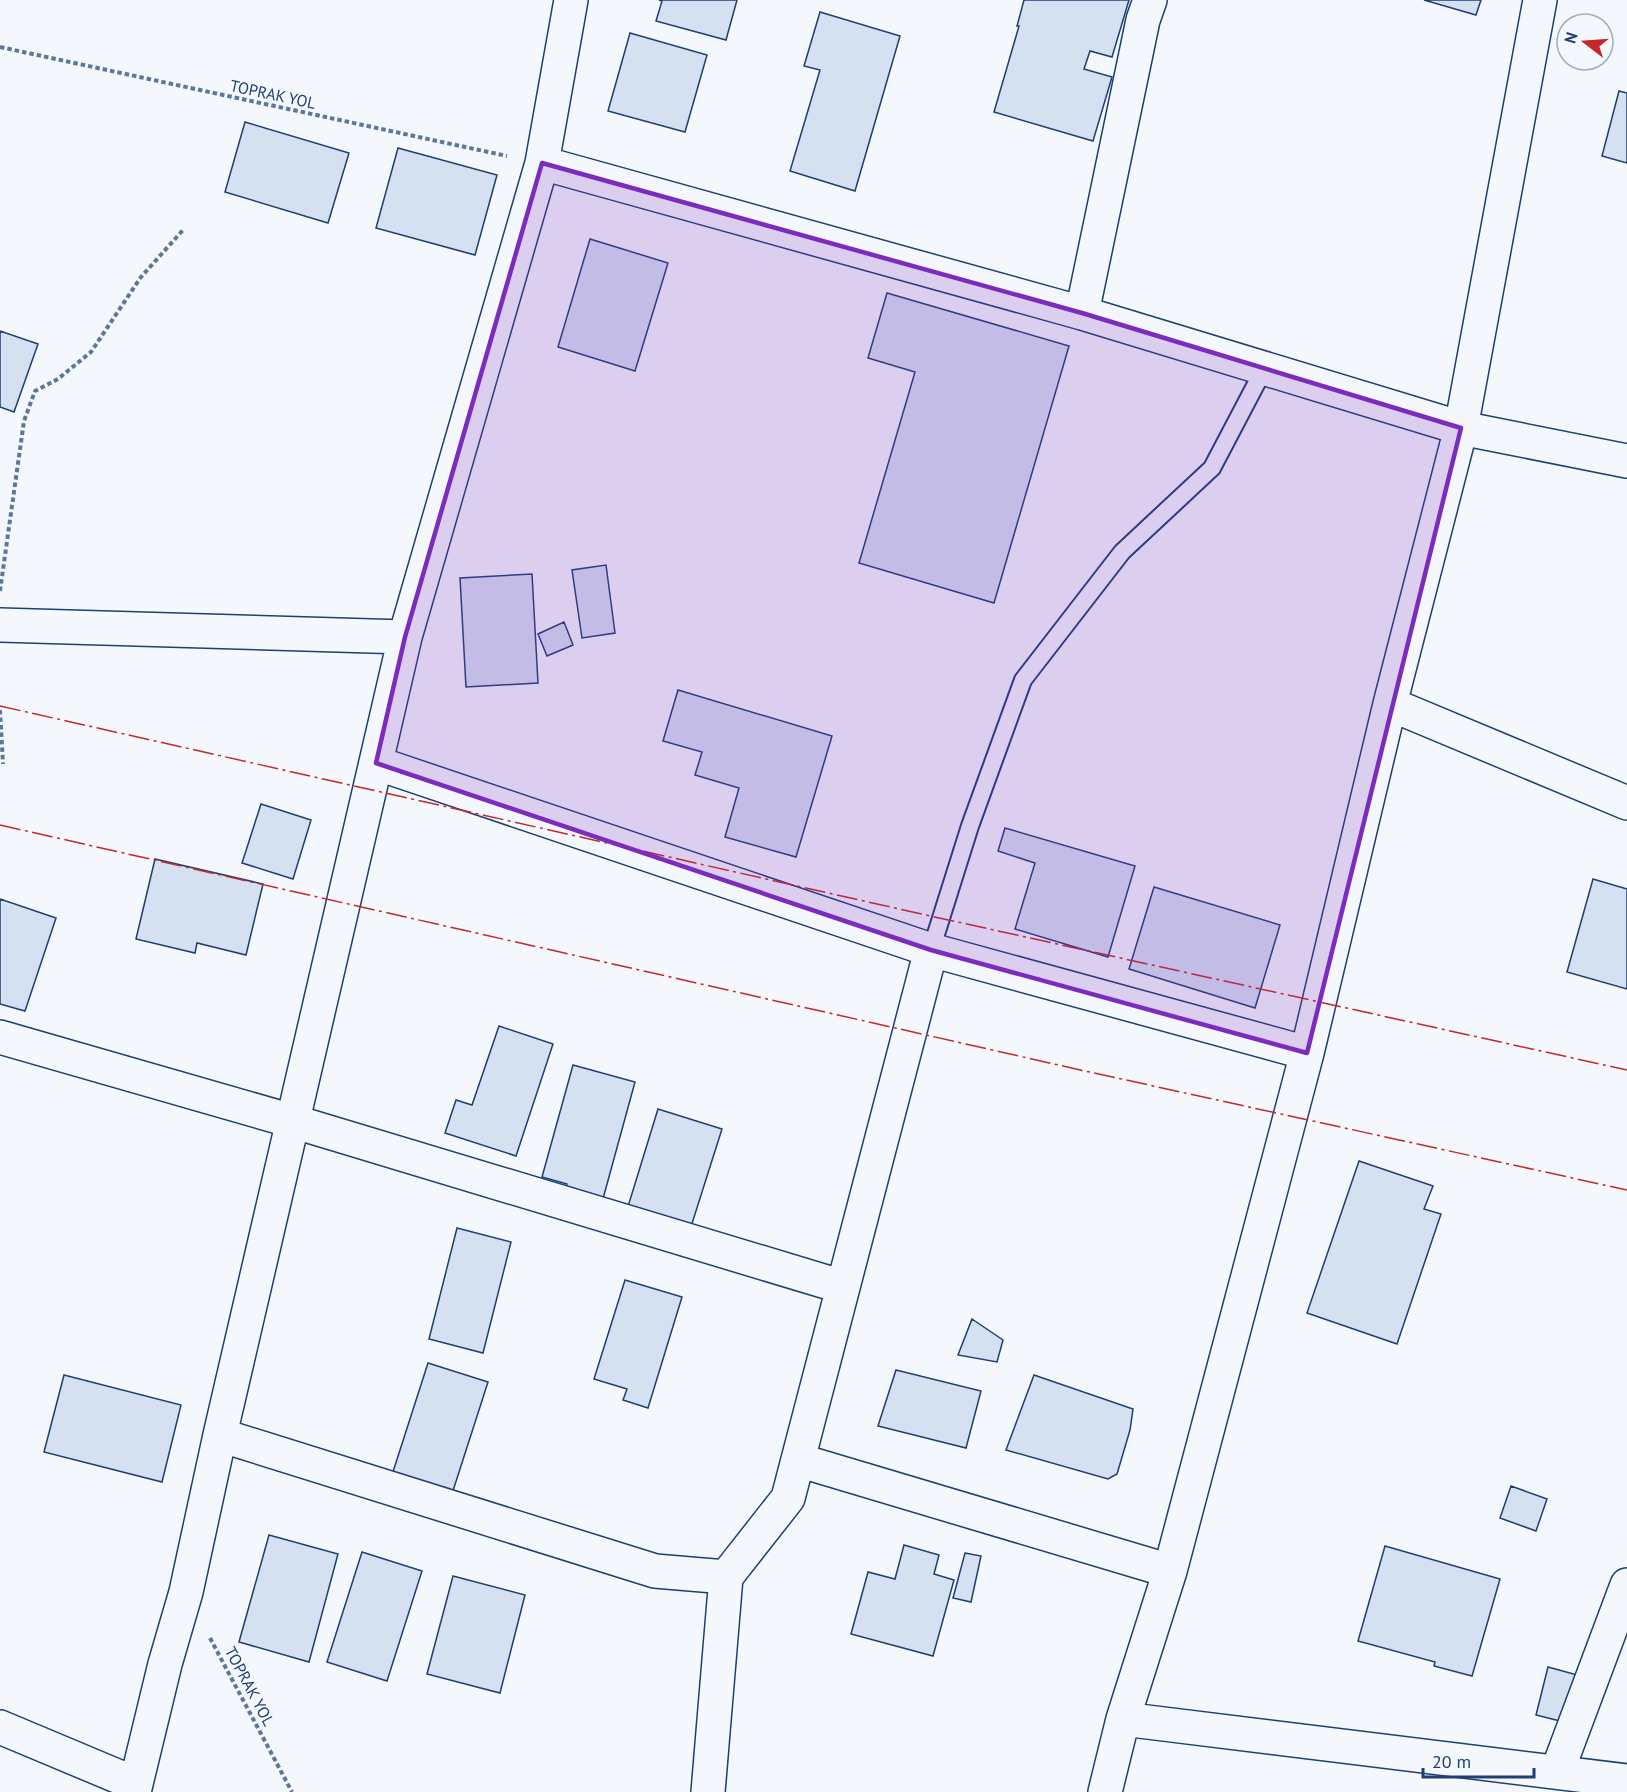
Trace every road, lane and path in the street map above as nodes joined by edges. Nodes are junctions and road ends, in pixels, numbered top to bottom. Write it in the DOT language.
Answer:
graph roads {
  1 [pos="570,0"];
  2 [pos="1150,0"];
  3 [pos="1540,0"];
  4 [pos="0,47"];
  5 [pos="542,164"];
  6 [pos="183,230"];
  7 [pos="1083,314"];
  8 [pos="1264,369"];
  9 [pos="1461,428"];
  10 [pos="1627,461"];
  11 [pos="0,591"];
  12 [pos="0,625"];
  13 [pos="405,636"];
  14 [pos="1390,704"];
  15 [pos="0,710"];
  16 [pos="376,763"];
  17 [pos="3,764"];
  18 [pos="1627,803"];
  19 [pos="931,950"];
  20 [pos="0,1037"];
  21 [pos="1306,1053"];
  22 [pos="292,1121"];
  23 [pos="843,1287"];
  24 [pos="220,1435"];
  25 [pos="798,1460"];
  26 [pos="1170,1571"];
  27 [pos="726,1577"];
  28 [pos="1627,1585"];
  29 [pos="186,1592"];
  30 [pos="1124,1719"];
  31 [pos="0,1727"];
  32 [pos="1577,1780"];
  33 [pos="1627,1781"];
  34 [pos="135,1788"];
  35 [pos="292,1792"];
  36 [pos="708,1792"];
  37 [pos="1105,1792"];
  1 -- 5 [label="street"];
  2 -- 7 [label="street"];
  3 -- 9 [label="street"];
  4 -- 5 [label="path, TOPRAK YOL"];
  5 -- 7 [label="street"];
  5 -- 13 [label="street"];
  6 -- 11 [label="path"];
  7 -- 8 [label="street"];
  8 -- 9 [label="street"];
  8 -- 19 [label="lane"];
  9 -- 10 [label="street"];
  9 -- 14 [label="street"];
  12 -- 13 [label="street"];
  13 -- 16 [label="street"];
  14 -- 18 [label="street"];
  14 -- 21 [label="street"];
  15 -- 17 [label="path"];
  16 -- 19 [label="street"];
  16 -- 22 [label="street"];
  19 -- 21 [label="street"];
  19 -- 23 [label="street"];
  20 -- 22 [label="street"];
  21 -- 26 [label="street"];
  22 -- 23 [label="street"];
  22 -- 24 [label="street"];
  23 -- 25 [label="street"];
  24 -- 27 [label="street"];
  24 -- 29 [label="street"];
  25 -- 26 [label="street"];
  25 -- 27 [label="street"];
  26 -- 30 [label="street"];
  27 -- 36 [label="street"];
  28 -- 32 [label="street"];
  29 -- 34 [label="street"];
  29 -- 35 [label="path, TOPRAK YOL"];
  30 -- 32 [label="street"];
  30 -- 37 [label="street"];
  31 -- 34 [label="street"];
  32 -- 33 [label="street"];
}
